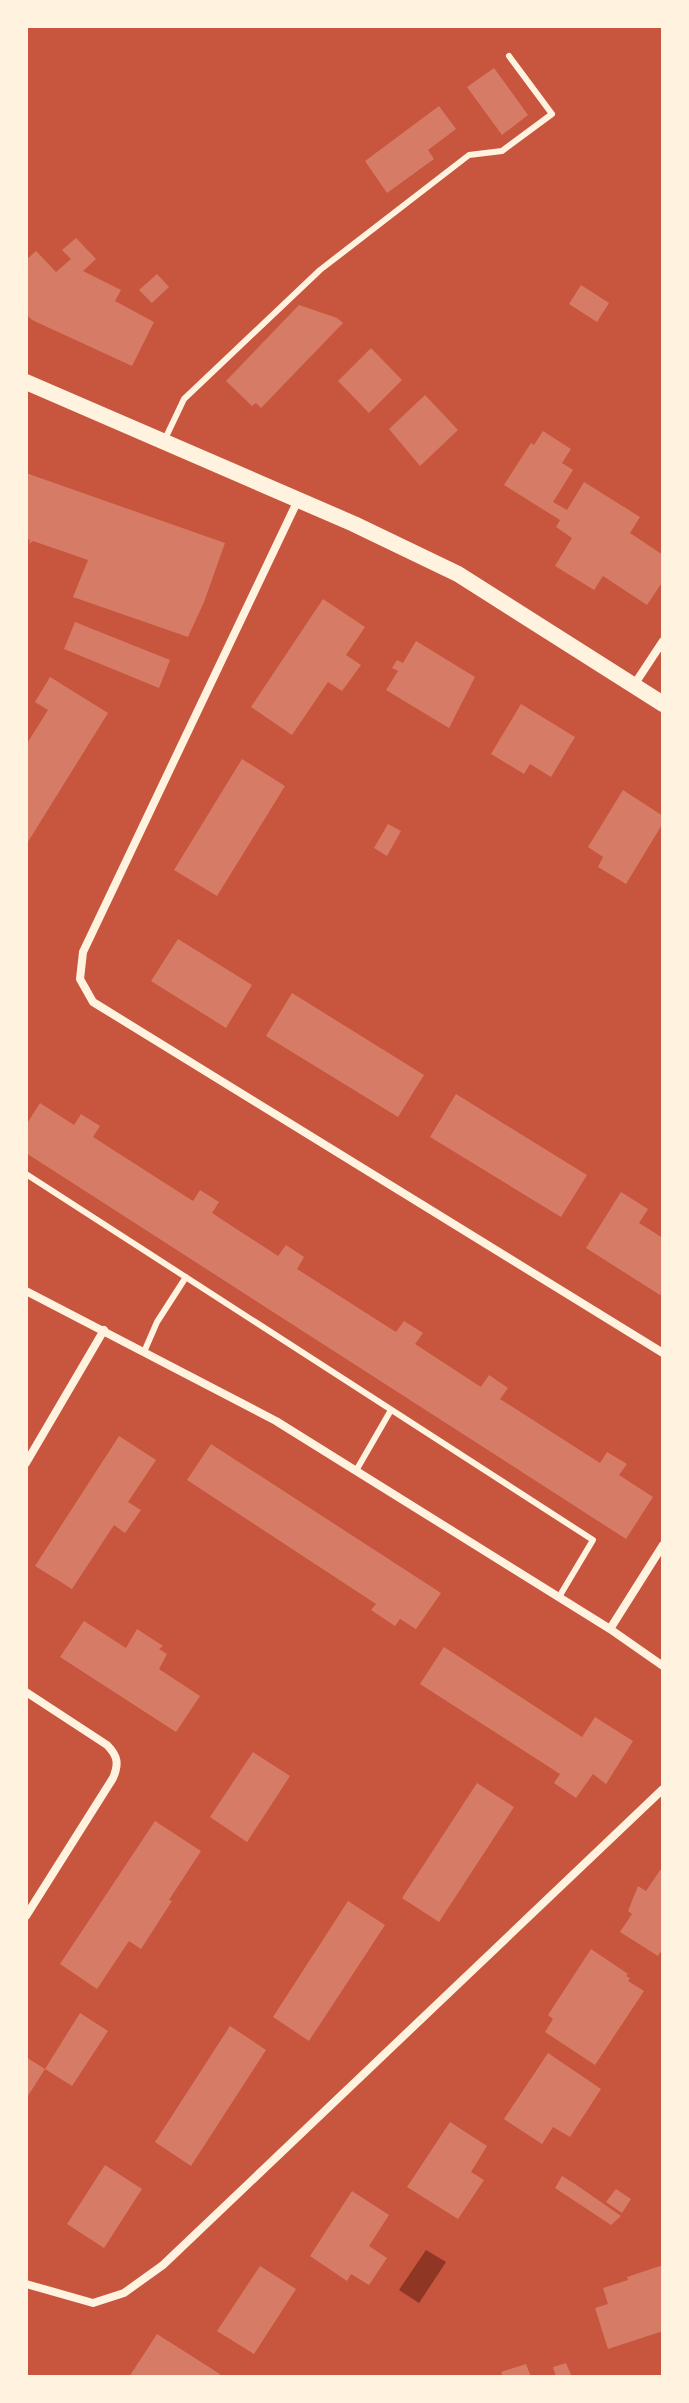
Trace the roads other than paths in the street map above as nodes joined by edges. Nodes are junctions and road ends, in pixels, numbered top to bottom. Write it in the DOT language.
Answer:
graph roads {
  1 [pos="509,56"];
  2 [pos="26,382"];
  3 [pos="163,442"];
  4 [pos="298,500"];
  5 [pos="663,641"];
  6 [pos="634,685"];
  7 [pos="663,704"];
  8 [pos="26,1174"];
  9 [pos="186,1277"];
  10 [pos="26,1291"];
  11 [pos="104,1330"];
  12 [pos="144,1352"];
  13 [pos="663,1353"];
  14 [pos="391,1410"];
  15 [pos="26,1463"];
  16 [pos="357,1469"];
  17 [pos="663,1545"];
  18 [pos="559,1597"];
  19 [pos="610,1629"];
  20 [pos="663,1666"];
  21 [pos="26,1692"];
  22 [pos="663,1789"];
  23 [pos="26,1916"];
  24 [pos="26,2284"];
  1 -- 3 [label="lane"];
  2 -- 3 [label="main road"];
  3 -- 4 [label="main road"];
  4 -- 6 [label="main road"];
  4 -- 13 [label="street"];
  5 -- 6 [label="street"];
  6 -- 7 [label="main road"];
  8 -- 9 [label="lane"];
  9 -- 12 [label="lane"];
  9 -- 14 [label="lane"];
  10 -- 11 [label="street"];
  11 -- 12 [label="street"];
  11 -- 15 [label="street"];
  12 -- 16 [label="street"];
  14 -- 16 [label="lane"];
  14 -- 18 [label="lane"];
  16 -- 18 [label="street"];
  17 -- 19 [label="street"];
  18 -- 19 [label="street"];
  19 -- 20 [label="street"];
  21 -- 23 [label="street"];
  22 -- 24 [label="street"];
}
